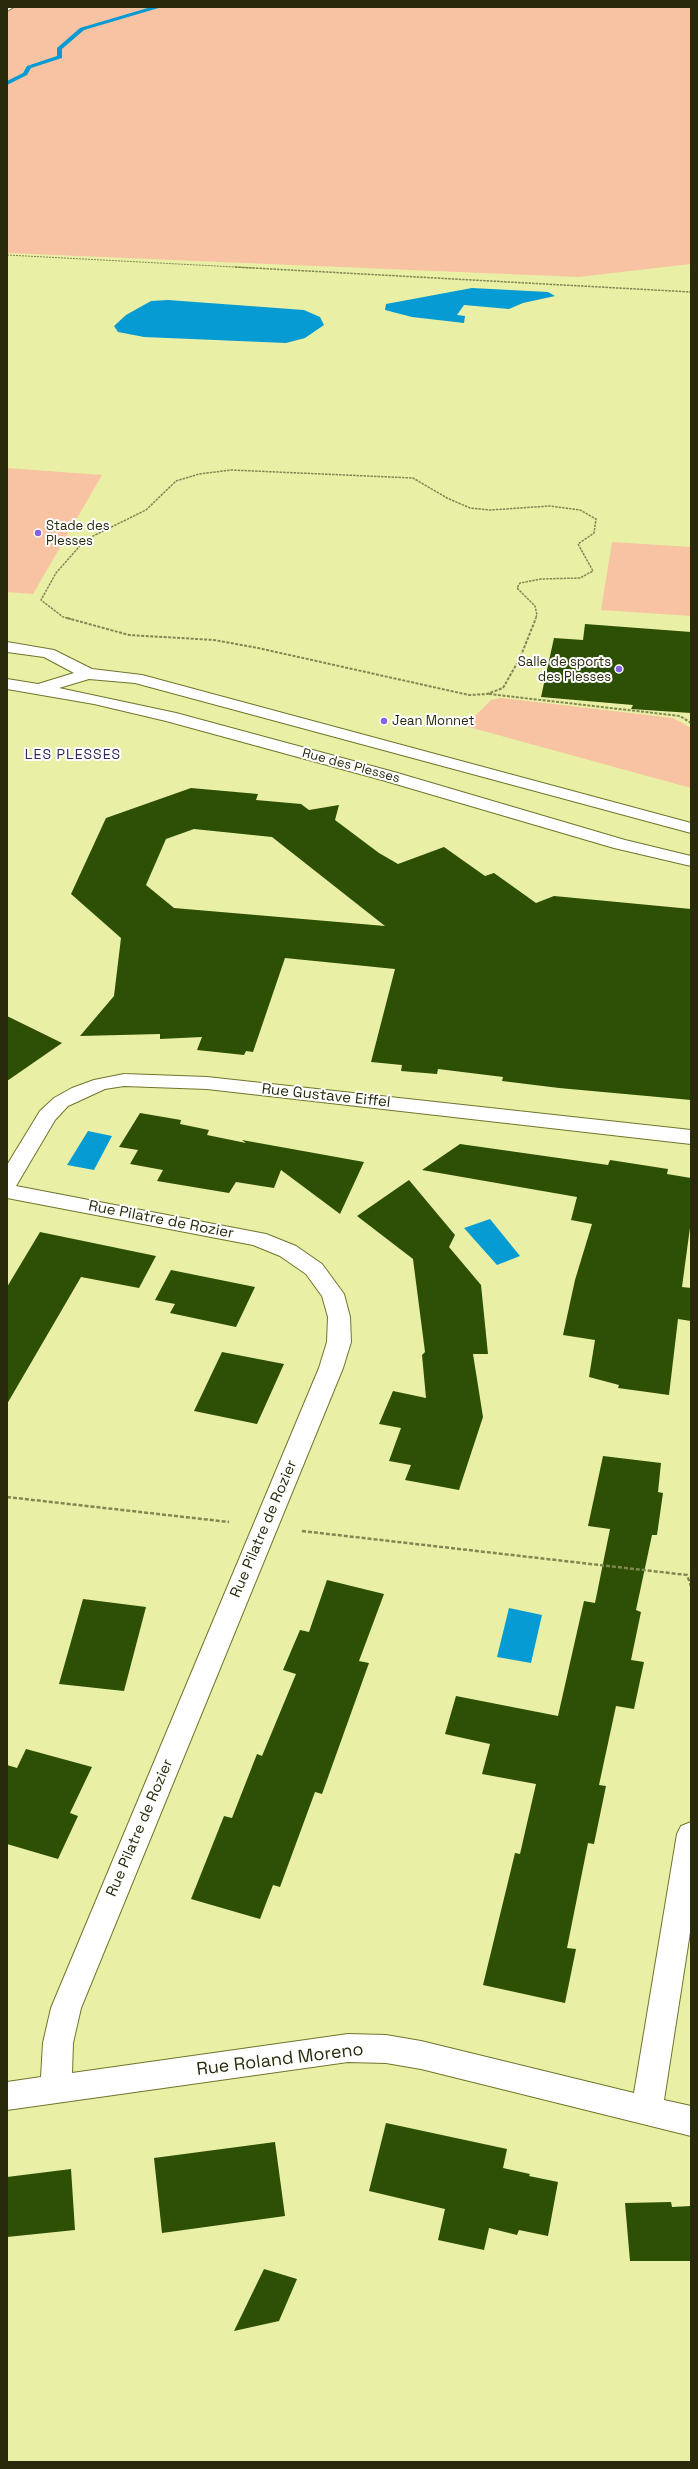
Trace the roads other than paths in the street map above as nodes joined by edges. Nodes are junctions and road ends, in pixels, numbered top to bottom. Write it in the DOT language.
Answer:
graph roads {
  1 [pos="7,647"];
  2 [pos="88,674"];
  3 [pos="7,684"];
  4 [pos="40,689"];
  5 [pos="691,828"];
  6 [pos="691,861"];
  7 [pos="691,1137"];
  8 [pos="7,1183"];
  9 [pos="7,1191"];
  10 [pos="691,1834"];
  11 [pos="56,2089"];
  12 [pos="7,2096"];
  13 [pos="646,2110"];
  14 [pos="691,2121"];
  1 -- 2 [label="street"];
  2 -- 4 [label="street"];
  2 -- 5 [label="street"];
  3 -- 4 [label="street, Rue des Plesses"];
  4 -- 6 [label="street, Rue des Plesses"];
  7 -- 8 [label="street, Rue Gustave Eiffel"];
  9 -- 11 [label="street, Rue Pilatre de Rozier"];
  10 -- 13 [label="street"];
  11 -- 12 [label="street, Rue Roland Moreno"];
  11 -- 13 [label="street, Rue Roland Moreno"];
  13 -- 14 [label="street, Rue Roland Moreno"];
}
